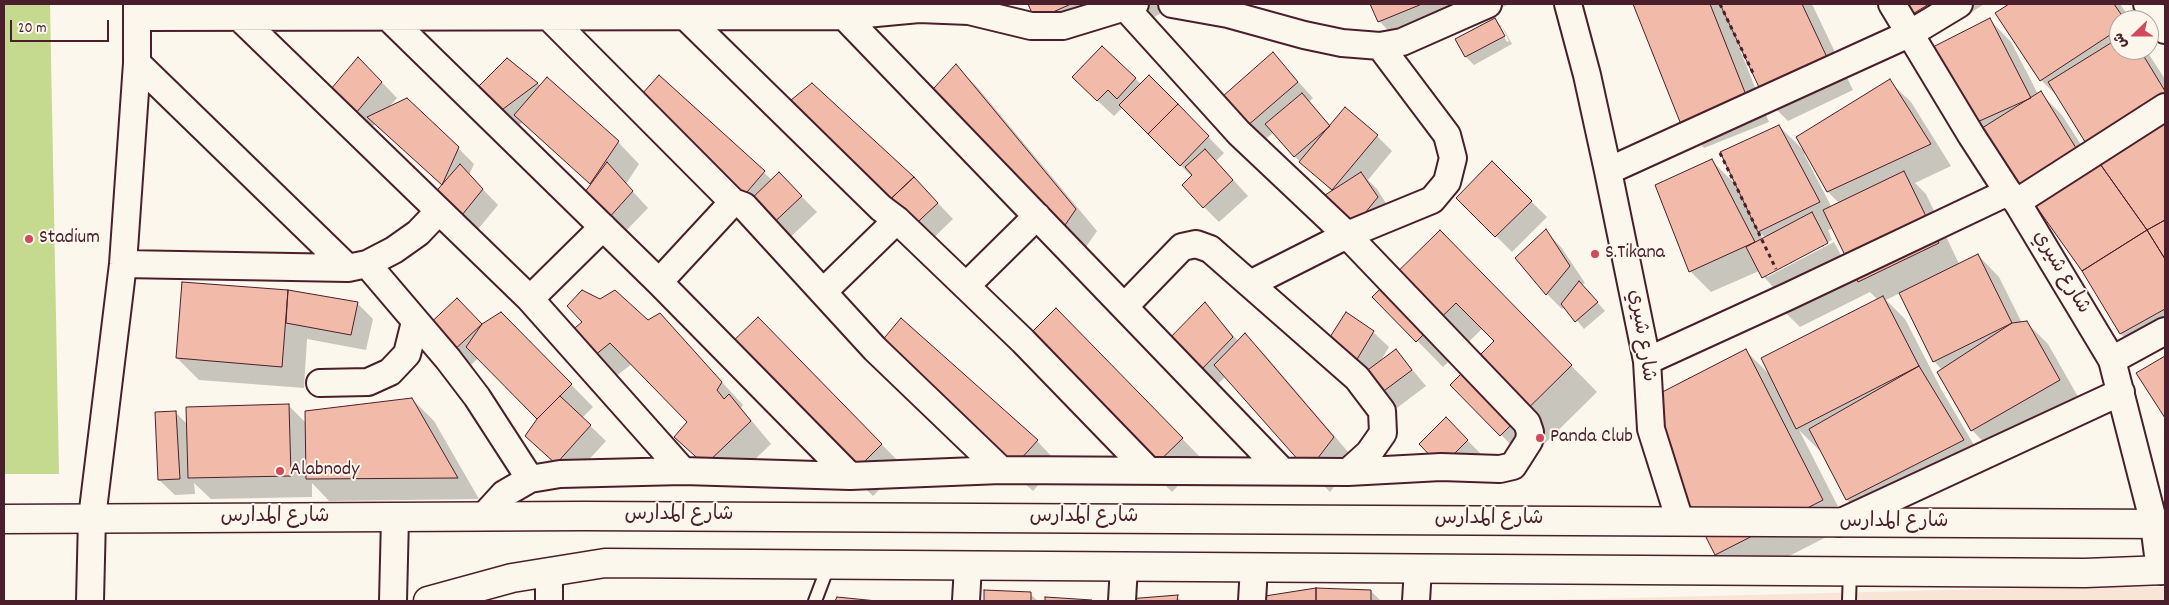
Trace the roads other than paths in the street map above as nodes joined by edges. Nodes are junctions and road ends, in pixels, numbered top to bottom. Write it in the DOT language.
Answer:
graph roads {
  1 [pos="1172,4"];
  2 [pos="1488,4"];
  3 [pos="1568,4"];
  4 [pos="1892,4"];
  5 [pos="1959,4"];
  6 [pos="2148,4"];
  7 [pos="1130,6"];
  8 [pos="731,9"];
  9 [pos="137,10"];
  10 [pos="522,10"];
  11 [pos="1027,15"];
  12 [pos="548,16"];
  13 [pos="685,16"];
  14 [pos="844,16"];
  15 [pos="240,17"];
  16 [pos="388,17"];
  17 [pos="2165,30"];
  18 [pos="1911,34"];
  19 [pos="1380,46"];
  20 [pos="136,64"];
  21 [pos="2165,107"];
  22 [pos="1608,171"];
  23 [pos="2012,197"];
  24 [pos="733,202"];
  25 [pos="439,211"];
  26 [pos="1037,216"];
  27 [pos="897,220"];
  28 [pos="603,227"];
  29 [pos="1347,235"];
  30 [pos="123,264"];
  31 [pos="358,266"];
  32 [pos="660,282"];
  33 [pos="1250,284"];
  34 [pos="966,286"];
  35 [pos="823,292"];
  36 [pos="530,299"];
  37 [pos="1124,307"];
  38 [pos="415,322"];
  39 [pos="2165,331"];
  40 [pos="2112,360"];
  41 [pos="1647,361"];
  42 [pos="320,383"];
  43 [pos="2121,392"];
  44 [pos="1001,470"];
  45 [pos="1158,471"];
  46 [pos="1282,471"];
  47 [pos="683,472"];
  48 [pos="1348,472"];
  49 [pos="850,476"];
  50 [pos="530,479"];
  51 [pos="483,517"];
  52 [pos="92,518"];
  53 [pos="394,518"];
  54 [pos="4,519"];
  55 [pos="1680,521"];
  56 [pos="1839,523"];
  57 [pos="2160,524"];
  58 [pos="829,564"];
  59 [pos="968,565"];
  60 [pos="1124,566"];
  61 [pos="1254,567"];
  62 [pos="1418,568"];
  63 [pos="2162,570"];
  64 [pos="1850,571"];
  65 [pos="549,572"];
  66 [pos="90,601"];
  67 [pos="393,601"];
  68 [pos="428,601"];
  69 [pos="549,601"];
  70 [pos="815,601"];
  71 [pos="966,601"];
  72 [pos="1122,601"];
  73 [pos="1252,601"];
  74 [pos="1416,601"];
  75 [pos="1849,601"];
  1 -- 19 [label="street"];
  2 -- 19 [label="street"];
  3 -- 22 [label="street, شارع شيري"];
  4 -- 18 [label="street, شارع شيري"];
  5 -- 18 [label="street"];
  6 -- 17 [label="street"];
  7 -- 11 [label="street"];
  7 -- 29 [label="street"];
  8 -- 13 [label="street"];
  8 -- 14 [label="street"];
  9 -- 15 [label="street"];
  9 -- 20 [label="street"];
  10 -- 12 [label="street"];
  10 -- 16 [label="street"];
  11 -- 14 [label="street"];
  12 -- 13 [label="street"];
  12 -- 24 [label="street"];
  13 -- 27 [label="street"];
  14 -- 26 [label="street"];
  15 -- 16 [label="street"];
  15 -- 25 [label="street"];
  16 -- 28 [label="street"];
  18 -- 22 [label="street"];
  18 -- 23 [label="street, شارع شيري"];
  19 -- 29 [label="street"];
  20 -- 30 [label="street"];
  20 -- 31 [label="street"];
  21 -- 23 [label="street"];
  22 -- 41 [label="street, شارع شيري"];
  23 -- 40 [label="street, شارع شيري"];
  23 -- 41 [label="street"];
  24 -- 32 [label="street"];
  24 -- 35 [label="street"];
  25 -- 31 [label="street"];
  25 -- 36 [label="street"];
  26 -- 34 [label="street"];
  26 -- 37 [label="street"];
  27 -- 34 [label="street"];
  27 -- 35 [label="street"];
  28 -- 32 [label="street"];
  28 -- 36 [label="street"];
  29 -- 33 [label="street"];
  29 -- 48 [label="street"];
  30 -- 31 [label="street"];
  30 -- 52 [label="street"];
  31 -- 38 [label="street"];
  32 -- 49 [label="street"];
  33 -- 37 [label="street"];
  33 -- 48 [label="street"];
  34 -- 45 [label="street"];
  35 -- 44 [label="street"];
  36 -- 47 [label="street"];
  37 -- 46 [label="street"];
  38 -- 42 [label="street"];
  38 -- 50 [label="street"];
  39 -- 40 [label="street"];
  40 -- 43 [label="street, شارع شيري"];
  41 -- 55 [label="street, شارع شيري"];
  43 -- 56 [label="street"];
  43 -- 57 [label="street, شارع شيري"];
  44 -- 45 [label="street"];
  44 -- 49 [label="street"];
  45 -- 46 [label="street"];
  46 -- 48 [label="street"];
  47 -- 49 [label="street"];
  47 -- 50 [label="street"];
  50 -- 51 [label="street"];
  51 -- 53 [label="street, شارع المدارس"];
  51 -- 55 [label="street, شارع المدارس"];
  52 -- 53 [label="street, شارع المدارس"];
  52 -- 54 [label="street, شارع المدارس"];
  52 -- 66 [label="street"];
  53 -- 67 [label="street"];
  55 -- 56 [label="street, شارع المدارس"];
  56 -- 57 [label="street, شارع المدارس"];
  57 -- 63 [label="street, شارع شيري"];
  58 -- 59 [label="street"];
  58 -- 65 [label="street"];
  58 -- 70 [label="lane"];
  59 -- 60 [label="street"];
  59 -- 71 [label="street"];
  60 -- 61 [label="street"];
  60 -- 72 [label="street"];
  61 -- 62 [label="street"];
  61 -- 73 [label="street"];
  62 -- 64 [label="street"];
  62 -- 74 [label="street"];
  63 -- 64 [label="street"];
  64 -- 75 [label="lane"];
  65 -- 68 [label="street"];
  65 -- 69 [label="street"];
}
